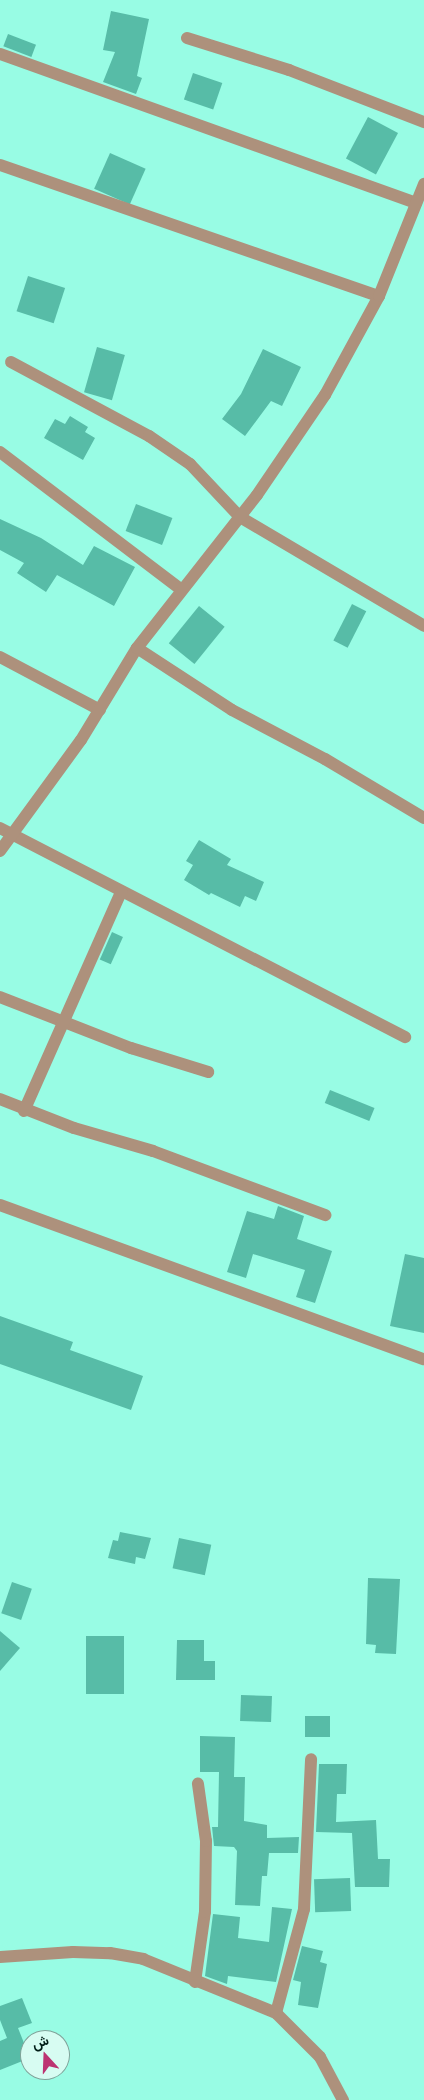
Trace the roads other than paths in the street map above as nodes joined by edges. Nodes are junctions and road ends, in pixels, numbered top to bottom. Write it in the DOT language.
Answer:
graph roads {
  1 [pos="187,38"];
  2 [pos="0,54"];
  3 [pos="424,122"];
  4 [pos="0,165"];
  5 [pos="424,184"];
  6 [pos="416,203"];
  7 [pos="379,296"];
  8 [pos="11,362"];
  9 [pos="0,452"];
  10 [pos="240,517"];
  11 [pos="182,590"];
  12 [pos="424,626"];
  13 [pos="137,648"];
  14 [pos="0,657"];
  15 [pos="100,710"];
  16 [pos="424,818"];
  17 [pos="5,831"];
  18 [pos="0,851"];
  19 [pos="121,892"];
  20 [pos="0,997"];
  21 [pos="66,1022"];
  22 [pos="405,1037"];
  23 [pos="208,1072"];
  24 [pos="0,1100"];
  25 [pos="24,1111"];
  26 [pos="0,1205"];
  27 [pos="325,1215"];
  28 [pos="424,1359"];
  29 [pos="312,1759"];
  30 [pos="198,1784"];
  31 [pos="0,1956"];
  32 [pos="195,1982"];
  33 [pos="276,2013"];
  34 [pos="343,2100"];
  1 -- 3 [label="street"];
  2 -- 6 [label="street"];
  4 -- 7 [label="street"];
  5 -- 6 [label="street"];
  6 -- 7 [label="street"];
  7 -- 10 [label="street"];
  8 -- 10 [label="street"];
  9 -- 11 [label="street"];
  10 -- 11 [label="street"];
  10 -- 12 [label="street"];
  11 -- 13 [label="street"];
  13 -- 15 [label="street"];
  13 -- 16 [label="street"];
  14 -- 15 [label="street"];
  15 -- 17 [label="street"];
  17 -- 18 [label="street"];
  17 -- 19 [label="street"];
  19 -- 21 [label="street"];
  19 -- 22 [label="street"];
  20 -- 21 [label="street"];
  21 -- 23 [label="street"];
  21 -- 25 [label="street"];
  24 -- 25 [label="street"];
  25 -- 27 [label="street"];
  26 -- 28 [label="street"];
  29 -- 33 [label="street"];
  30 -- 32 [label="street"];
  31 -- 32 [label="street"];
  32 -- 33 [label="street"];
  33 -- 34 [label="street"];
}
